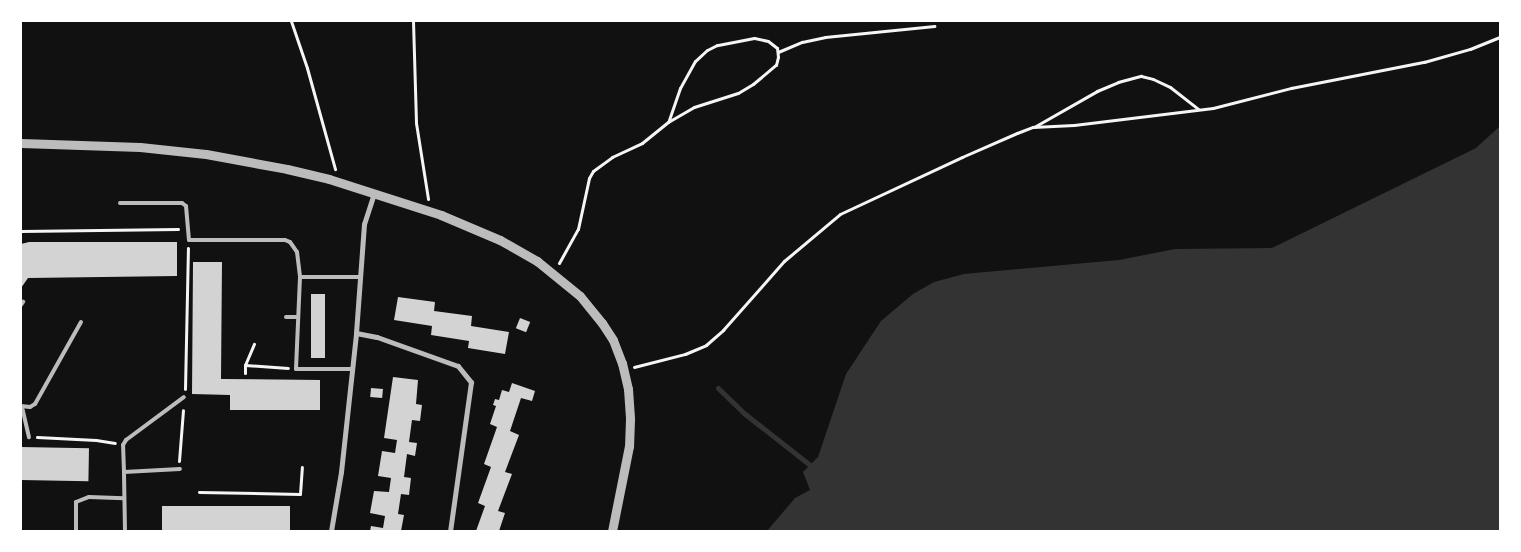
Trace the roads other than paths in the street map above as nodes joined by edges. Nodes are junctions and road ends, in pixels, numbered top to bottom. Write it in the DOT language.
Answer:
graph roads {
  1 [pos="21,143"];
  2 [pos="374,193"];
  3 [pos="120,203"];
  4 [pos="300,277"];
  5 [pos="361,277"];
  6 [pos="286,318"];
  7 [pos="298,318"];
  8 [pos="80,322"];
  9 [pos="356,333"];
  10 [pos="352,369"];
  11 [pos="184,397"];
  12 [pos="22,407"];
  13 [pos="29,436"];
  14 [pos="180,469"];
  15 [pos="124,472"];
  16 [pos="124,498"];
  17 [pos="76,531"];
  18 [pos="125,531"];
  19 [pos="331,531"];
  20 [pos="450,531"];
  21 [pos="612,531"];
  1 -- 2 [label="street"];
  2 -- 5 [label="street"];
  2 -- 21 [label="street"];
  3 -- 4 [label="lane"];
  4 -- 5 [label="lane"];
  4 -- 7 [label="lane"];
  5 -- 9 [label="street"];
  6 -- 7 [label="lane"];
  7 -- 10 [label="lane"];
  8 -- 12 [label="lane"];
  9 -- 10 [label="street"];
  9 -- 20 [label="street"];
  10 -- 19 [label="street"];
  11 -- 15 [label="lane"];
  12 -- 13 [label="lane"];
  14 -- 15 [label="lane"];
  15 -- 16 [label="lane"];
  16 -- 17 [label="lane"];
  16 -- 18 [label="lane"];
}
